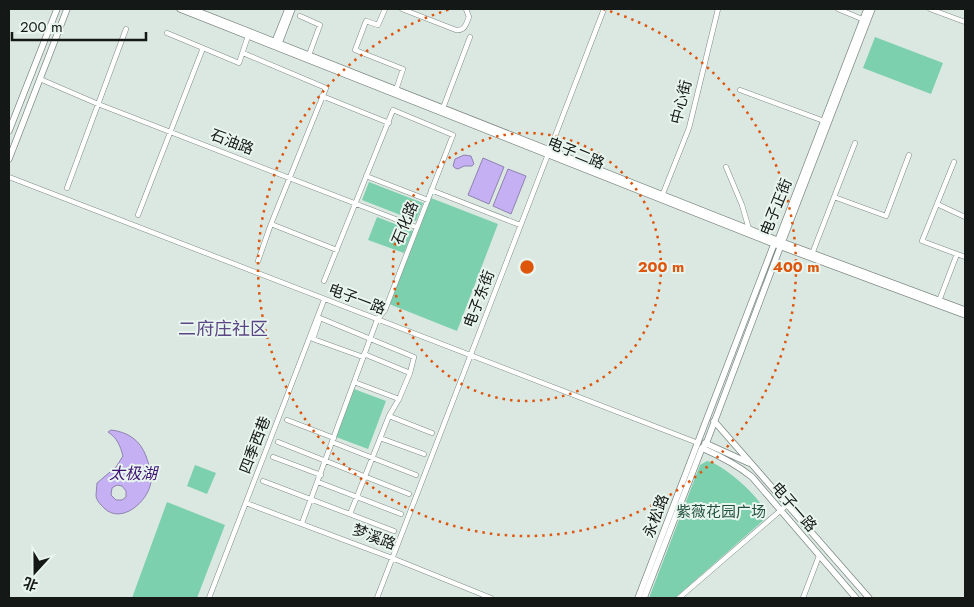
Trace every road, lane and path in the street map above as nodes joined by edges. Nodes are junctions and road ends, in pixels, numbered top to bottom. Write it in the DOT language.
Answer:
graph roads {
  1 [pos="57,9"];
  2 [pos="67,9"];
  3 [pos="180,9"];
  4 [pos="192,9"];
  5 [pos="288,9"];
  6 [pos="292,9"];
  7 [pos="385,9"];
  8 [pos="402,9"];
  9 [pos="466,9"];
  10 [pos="604,9"];
  11 [pos="718,9"];
  12 [pos="838,9"];
  13 [pos="866,9"];
  14 [pos="872,9"];
  15 [pos="930,9"];
  16 [pos="300,16"];
  17 [pos="862,19"];
  18 [pos="965,22"];
  19 [pos="126,29"];
  20 [pos="167,33"];
  21 [pos="248,36"];
  22 [pos="470,37"];
  23 [pos="276,45"];
  24 [pos="203,48"];
  25 [pos="243,53"];
  26 [pos="308,55"];
  27 [pos="40,79"];
  28 [pos="396,90"];
  29 [pos="740,90"];
  30 [pos="322,96"];
  31 [pos="98,104"];
  32 [pos="443,108"];
  33 [pos="824,121"];
  34 [pos="389,123"];
  35 [pos="169,131"];
  36 [pos="9,132"];
  37 [pos="855,143"];
  38 [pos="549,153"];
  39 [pos="909,155"];
  40 [pos="9,158"];
  41 [pos="954,162"];
  42 [pos="726,167"];
  43 [pos="366,176"];
  44 [pos="9,177"];
  45 [pos="289,178"];
  46 [pos="67,188"];
  47 [pos="431,190"];
  48 [pos="834,196"];
  49 [pos="661,197"];
  50 [pos="428,200"];
  51 [pos="356,203"];
  52 [pos="937,204"];
  53 [pos="138,214"];
  54 [pos="965,218"];
  55 [pos="271,224"];
  56 [pos="520,225"];
  57 [pos="416,227"];
  58 [pos="749,229"];
  59 [pos="779,243"];
  60 [pos="337,250"];
  61 [pos="812,254"];
  62 [pos="957,254"];
  63 [pos="965,257"];
  64 [pos="258,261"];
  65 [pos="324,281"];
  66 [pos="324,300"];
  67 [pos="939,301"];
  68 [pos="965,310"];
  69 [pos="965,315"];
  70 [pos="377,320"];
  71 [pos="370,339"];
  72 [pos="471,355"];
  73 [pos="364,356"];
  74 [pos="410,373"];
  75 [pos="354,382"];
  76 [pos="399,400"];
  77 [pos="388,416"];
  78 [pos="709,416"];
  79 [pos="287,420"];
  80 [pos="715,422"];
  81 [pos="432,433"];
  82 [pos="380,438"];
  83 [pos="333,440"];
  84 [pos="278,442"];
  85 [pos="702,445"];
  86 [pos="424,454"];
  87 [pos="273,457"];
  88 [pos="372,457"];
  89 [pos="325,461"];
  90 [pos="753,464"];
  91 [pos="416,475"];
  92 [pos="321,476"];
  93 [pos="364,476"];
  94 [pos="263,481"];
  95 [pos="318,482"];
  96 [pos="409,494"];
  97 [pos="356,497"];
  98 [pos="311,499"];
  99 [pos="246,503"];
  100 [pos="788,504"];
  101 [pos="780,511"];
  102 [pos="350,514"];
  103 [pos="401,514"];
  104 [pos="302,523"];
  105 [pos="394,531"];
  106 [pos="819,556"];
  107 [pos="392,558"];
  108 [pos="209,598"];
  109 [pos="377,598"];
  110 [pos="491,598"];
  111 [pos="638,598"];
  112 [pos="644,598"];
  113 [pos="679,598"];
  114 [pos="802,598"];
  115 [pos="856,598"];
  116 [pos="869,598"];
  1 -- 36 [label="main road"];
  2 -- 27 [label="main road"];
  3 -- 21 [label="main road, 电子二路"];
  4 -- 23 [label="main road, 电子二路"];
  5 -- 23 [label="main road"];
  6 -- 23 [label="main road"];
  7 -- 28 [label="street"];
  8 -- 9 [label="street"];
  10 -- 38 [label="street, 电子东街"];
  11 -- 49 [label="street, 中心街"];
  12 -- 17 [label="street"];
  13 -- 17 [label="main road, 电子正街"];
  14 -- 59 [label="main road, 电子正街"];
  15 -- 18 [label="street"];
  16 -- 26 [label="street"];
  17 -- 33 [label="main road, 电子正街"];
  19 -- 31 [label="street"];
  20 -- 24 [label="street"];
  21 -- 23 [label="main road, 电子二路"];
  21 -- 25 [label="street"];
  22 -- 32 [label="street"];
  23 -- 26 [label="main road, 电子二路"];
  23 -- 38 [label="main road, 电子二路"];
  24 -- 25 [label="street"];
  24 -- 35 [label="street"];
  25 -- 30 [label="street"];
  26 -- 28 [label="main road, 电子二路"];
  27 -- 31 [label="street, 石油路"];
  27 -- 40 [label="main road"];
  28 -- 32 [label="main road, 电子二路"];
  29 -- 33 [label="street"];
  30 -- 34 [label="street"];
  30 -- 45 [label="street"];
  31 -- 35 [label="street, 石油路"];
  31 -- 46 [label="street"];
  32 -- 38 [label="main road, 电子二路"];
  33 -- 59 [label="main road, 电子正街"];
  34 -- 43 [label="street"];
  34 -- 47 [label="street, 石化路"];
  35 -- 45 [label="street, 石油路"];
  35 -- 53 [label="street"];
  37 -- 48 [label="street"];
  38 -- 49 [label="main road, 电子二路"];
  38 -- 56 [label="street, 电子东街"];
  39 -- 48 [label="street"];
  41 -- 52 [label="street"];
  42 -- 58 [label="street"];
  43 -- 50 [label="street"];
  43 -- 51 [label="street"];
  44 -- 66 [label="street, 电子一路"];
  45 -- 51 [label="street, 石油路"];
  45 -- 55 [label="street"];
  47 -- 50 [label="street, 石化路"];
  47 -- 56 [label="street"];
  48 -- 61 [label="street"];
  49 -- 58 [label="main road, 电子二路"];
  49 -- 59 [label="main road, 电子二路"];
  50 -- 57 [label="street, 石化路"];
  51 -- 57 [label="street, 石油路"];
  51 -- 60 [label="street"];
  52 -- 54 [label="street"];
  52 -- 62 [label="street"];
  55 -- 60 [label="street"];
  55 -- 64 [label="street"];
  56 -- 72 [label="street, 电子东街"];
  57 -- 70 [label="street, 石化路"];
  58 -- 59 [label="main road, 电子二路"];
  59 -- 61 [label="main road, 电子二路"];
  59 -- 69 [label="main road, 电子二路"];
  59 -- 78 [label="main road, 电子正街"];
  59 -- 80 [label="main road, 电子正街"];
  60 -- 65 [label="street"];
  61 -- 67 [label="main road, 电子二路"];
  62 -- 63 [label="street"];
  62 -- 67 [label="street"];
  66 -- 70 [label="street, 电子一路"];
  66 -- 99 [label="street, 四季西巷"];
  67 -- 68 [label="main road, 电子二路"];
  70 -- 71 [label="street, 石化路"];
  70 -- 72 [label="street, 电子一路"];
  71 -- 73 [label="street, 石化路"];
  71 -- 73 [label="street"];
  71 -- 74 [label="street"];
  72 -- 85 [label="street, 电子一路"];
  72 -- 107 [label="street, 电子东街"];
  73 -- 74 [label="street"];
  73 -- 75 [label="street, 石化路"];
  74 -- 76 [label="street"];
  75 -- 76 [label="street"];
  75 -- 83 [label="street, 石化路"];
  76 -- 77 [label="street"];
  77 -- 81 [label="street"];
  77 -- 82 [label="street"];
  78 -- 80 [label="main road, 电子一路"];
  78 -- 85 [label="main road, 电子正街"];
  79 -- 83 [label="street"];
  80 -- 85 [label="main road, 电子正街"];
  80 -- 90 [label="main road, 电子一路"];
  82 -- 86 [label="street"];
  82 -- 88 [label="street"];
  83 -- 88 [label="street"];
  83 -- 89 [label="street, 石化路"];
  84 -- 89 [label="street"];
  85 -- 90 [label="main road, 电子一路"];
  85 -- 101 [label="main road, 电子一路"];
  85 -- 111 [label="main road, 永松路"];
  85 -- 112 [label="main road, 永松路"];
  87 -- 92 [label="street"];
  88 -- 91 [label="street"];
  88 -- 93 [label="street"];
  89 -- 92 [label="street, 石化路"];
  89 -- 93 [label="street"];
  90 -- 100 [label="main road, 电子一路"];
  92 -- 95 [label="street, 石化路"];
  93 -- 96 [label="street"];
  93 -- 97 [label="street"];
  94 -- 98 [label="street"];
  95 -- 97 [label="street"];
  95 -- 98 [label="street, 石化路"];
  97 -- 102 [label="street"];
  97 -- 103 [label="street"];
  98 -- 102 [label="street"];
  98 -- 104 [label="street, 石化路"];
  99 -- 104 [label="street, 梦溪路"];
  99 -- 108 [label="street, 四季西巷"];
  100 -- 101 [label="street"];
  100 -- 116 [label="main road, 电子一路"];
  101 -- 106 [label="main road, 电子一路"];
  101 -- 113 [label="street"];
  102 -- 105 [label="street"];
  104 -- 107 [label="street, 梦溪路"];
  106 -- 114 [label="street"];
  106 -- 115 [label="main road, 电子一路"];
  107 -- 109 [label="street, 电子东街"];
  107 -- 110 [label="street, 梦溪路"];
}
